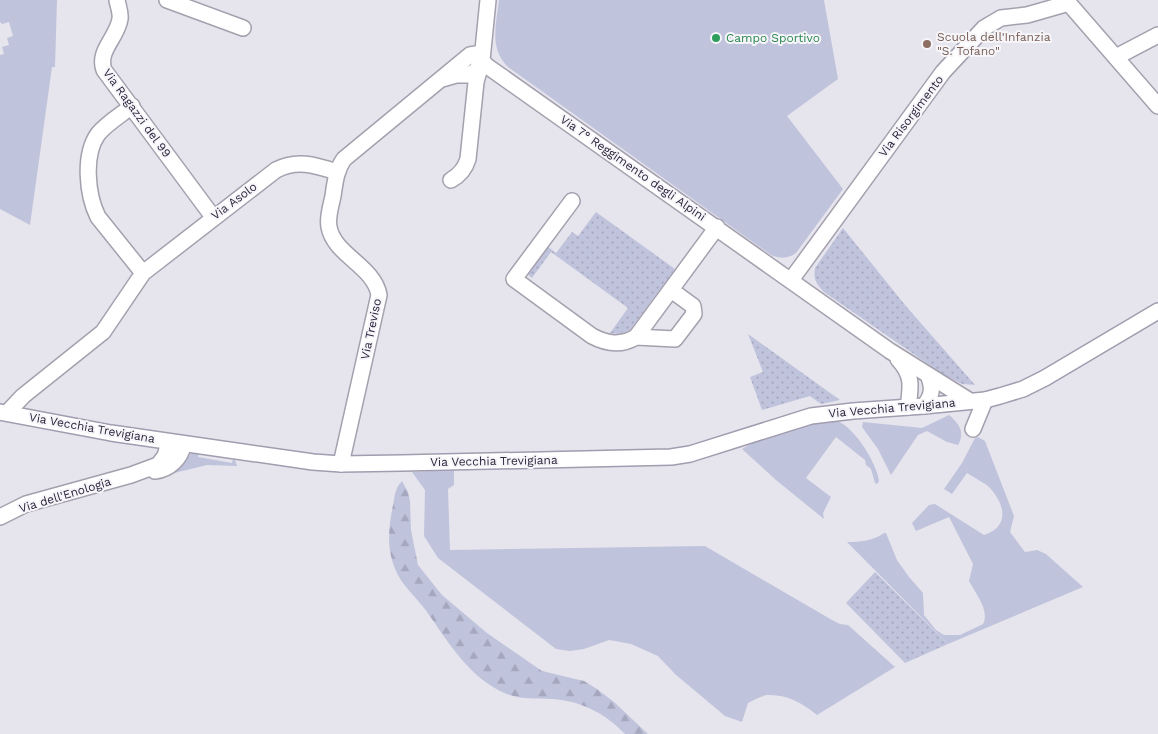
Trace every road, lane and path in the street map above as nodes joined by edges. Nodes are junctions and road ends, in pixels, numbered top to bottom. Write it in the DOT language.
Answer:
graph roads {
  1 [pos="117,0"];
  2 [pos="167,0"];
  3 [pos="488,0"];
  4 [pos="1067,2"];
  5 [pos="243,28"];
  6 [pos="1158,35"];
  7 [pos="480,54"];
  8 [pos="1116,57"];
  9 [pos="132,106"];
  10 [pos="1158,106"];
  11 [pos="337,172"];
  12 [pos="450,180"];
  13 [pos="572,201"];
  14 [pos="213,217"];
  15 [pos="717,227"];
  16 [pos="143,272"];
  17 [pos="791,280"];
  18 [pos="671,290"];
  19 [pos="1158,311"];
  20 [pos="636,337"];
  21 [pos="890,350"];
  22 [pos="928,374"];
  23 [pos="978,400"];
  24 [pos="924,406"];
  25 [pos="908,407"];
  26 [pos="3,412"];
  27 [pos="973,428"];
  28 [pos="169,442"];
  29 [pos="184,444"];
  30 [pos="341,464"];
  31 [pos="131,475"];
  32 [pos="0,517"];
  1 -- 9 [label="street, Via Ragazzi del 99"];
  2 -- 5 [label="street"];
  3 -- 7 [label="street"];
  4 -- 8 [label="street"];
  4 -- 17 [label="street, Via Risorgimento"];
  6 -- 8 [label="street"];
  7 -- 11 [label="street, Via Treviso"];
  7 -- 12 [label="street"];
  7 -- 15 [label="street, Via 7° Reggimento degli Alpini"];
  8 -- 10 [label="street"];
  9 -- 14 [label="street, Via Ragazzi del 99"];
  9 -- 16 [label="street"];
  11 -- 14 [label="street, Via Asolo"];
  11 -- 30 [label="street, Via Treviso"];
  13 -- 20 [label="street"];
  14 -- 16 [label="street, Via Asolo"];
  15 -- 17 [label="street, Via 7° Reggimento degli Alpini"];
  15 -- 18 [label="street"];
  16 -- 26 [label="street, Via Asolo"];
  17 -- 21 [label="street, Via 7° Reggimento degli Alpini"];
  18 -- 20 [label="street"];
  18 -- 20 [label="street"];
  19 -- 23 [label="street, Via Vecchia Trevigiana"];
  21 -- 22 [label="street, Via 7° Reggimento degli Alpini"];
  21 -- 25 [label="street, Via 7° Reggimento degli Alpini"];
  22 -- 23 [label="street, Via 7° Reggimento degli Alpini"];
  22 -- 24 [label="street"];
  23 -- 24 [label="street, Via Vecchia Trevigiana"];
  23 -- 27 [label="street"];
  24 -- 25 [label="street, Via Vecchia Trevigiana"];
  25 -- 30 [label="street, Via Vecchia Trevigiana"];
  26 -- 28 [label="street, Via Vecchia Trevigiana"];
  28 -- 29 [label="street, Via Vecchia Trevigiana"];
  28 -- 31 [label="street, Via dell'Enologia"];
  29 -- 30 [label="street, Via Vecchia Trevigiana"];
  29 -- 31 [label="street, Via dell'Enologia"];
  31 -- 32 [label="street, Via dell'Enologia"];
}
